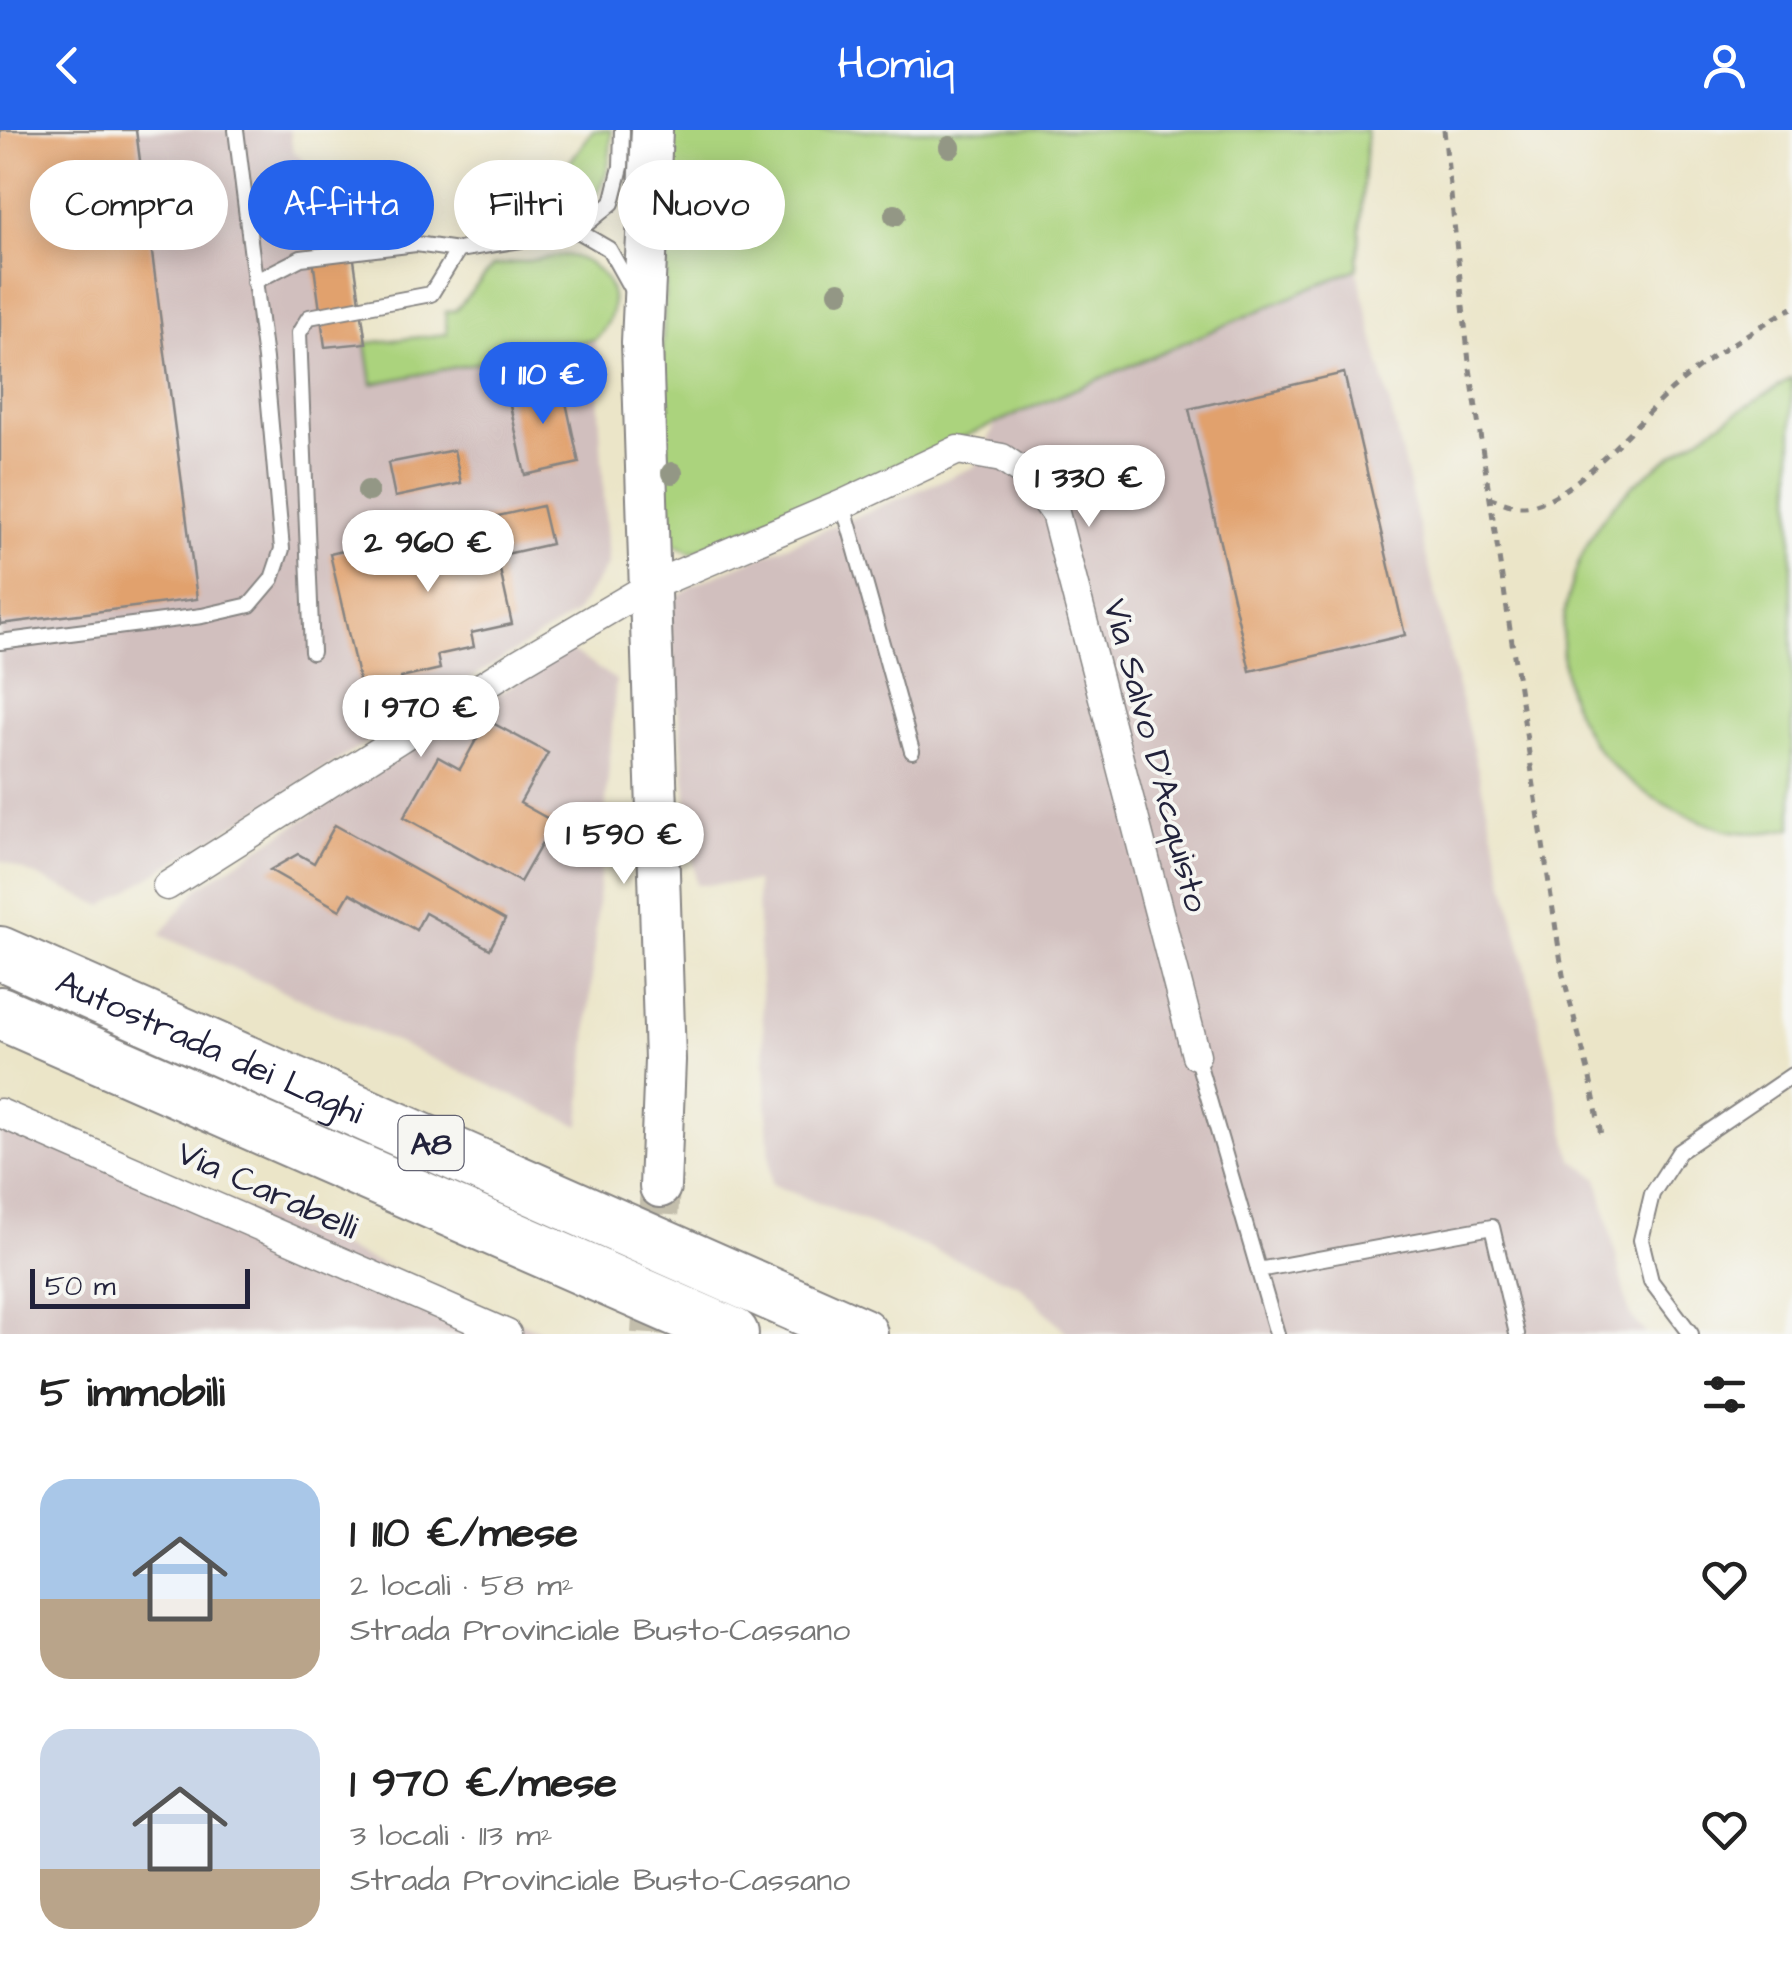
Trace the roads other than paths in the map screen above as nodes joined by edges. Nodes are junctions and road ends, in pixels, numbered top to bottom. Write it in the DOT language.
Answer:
graph roads {
  1 [pos="236,130"];
  2 [pos="622,130"];
  3 [pos="652,130"];
  4 [pos="598,215"];
  5 [pos="598,243"];
  6 [pos="454,249"];
  7 [pos="458,250"];
  8 [pos="254,282"];
  9 [pos="642,330"];
  10 [pos="842,504"];
  11 [pos="648,587"];
  12 [pos="0,642"];
  13 [pos="312,652"];
  14 [pos="912,750"];
  15 [pos="167,886"];
  16 [pos="0,953"];
  17 [pos="0,1013"];
  18 [pos="1196,1055"];
  19 [pos="1792,1075"];
  20 [pos="0,1113"];
  21 [pos="660,1186"];
  22 [pos="1258,1270"];
  23 [pos="506,1334"];
  24 [pos="732,1334"];
  25 [pos="861,1334"];
  26 [pos="1277,1334"];
  27 [pos="1517,1334"];
  28 [pos="1692,1334"];
  1 -- 8 [label="lane"];
  2 -- 4 [label="lane"];
  3 -- 9 [label="main road"];
  5 -- 9 [label="lane"];
  6 -- 8 [label="lane"];
  7 -- 13 [label="lane"];
  8 -- 12 [label="lane"];
  9 -- 11 [label="main road"];
  10 -- 11 [label="street, Via Salvo D'Acquisto"];
  10 -- 14 [label="lane"];
  10 -- 18 [label="street, Via Salvo D'Acquisto"];
  11 -- 15 [label="street, Via Salvo D'Acquisto"];
  11 -- 21 [label="main road"];
  16 -- 25 [label="highway, Autostrada dei Laghi / A8"];
  17 -- 24 [label="highway, Autostrada dei Laghi / A8"];
  18 -- 22 [label="lane"];
  19 -- 28 [label="lane"];
  20 -- 23 [label="street, Via Carabelli"];
  22 -- 26 [label="lane"];
  22 -- 27 [label="lane"];
}
